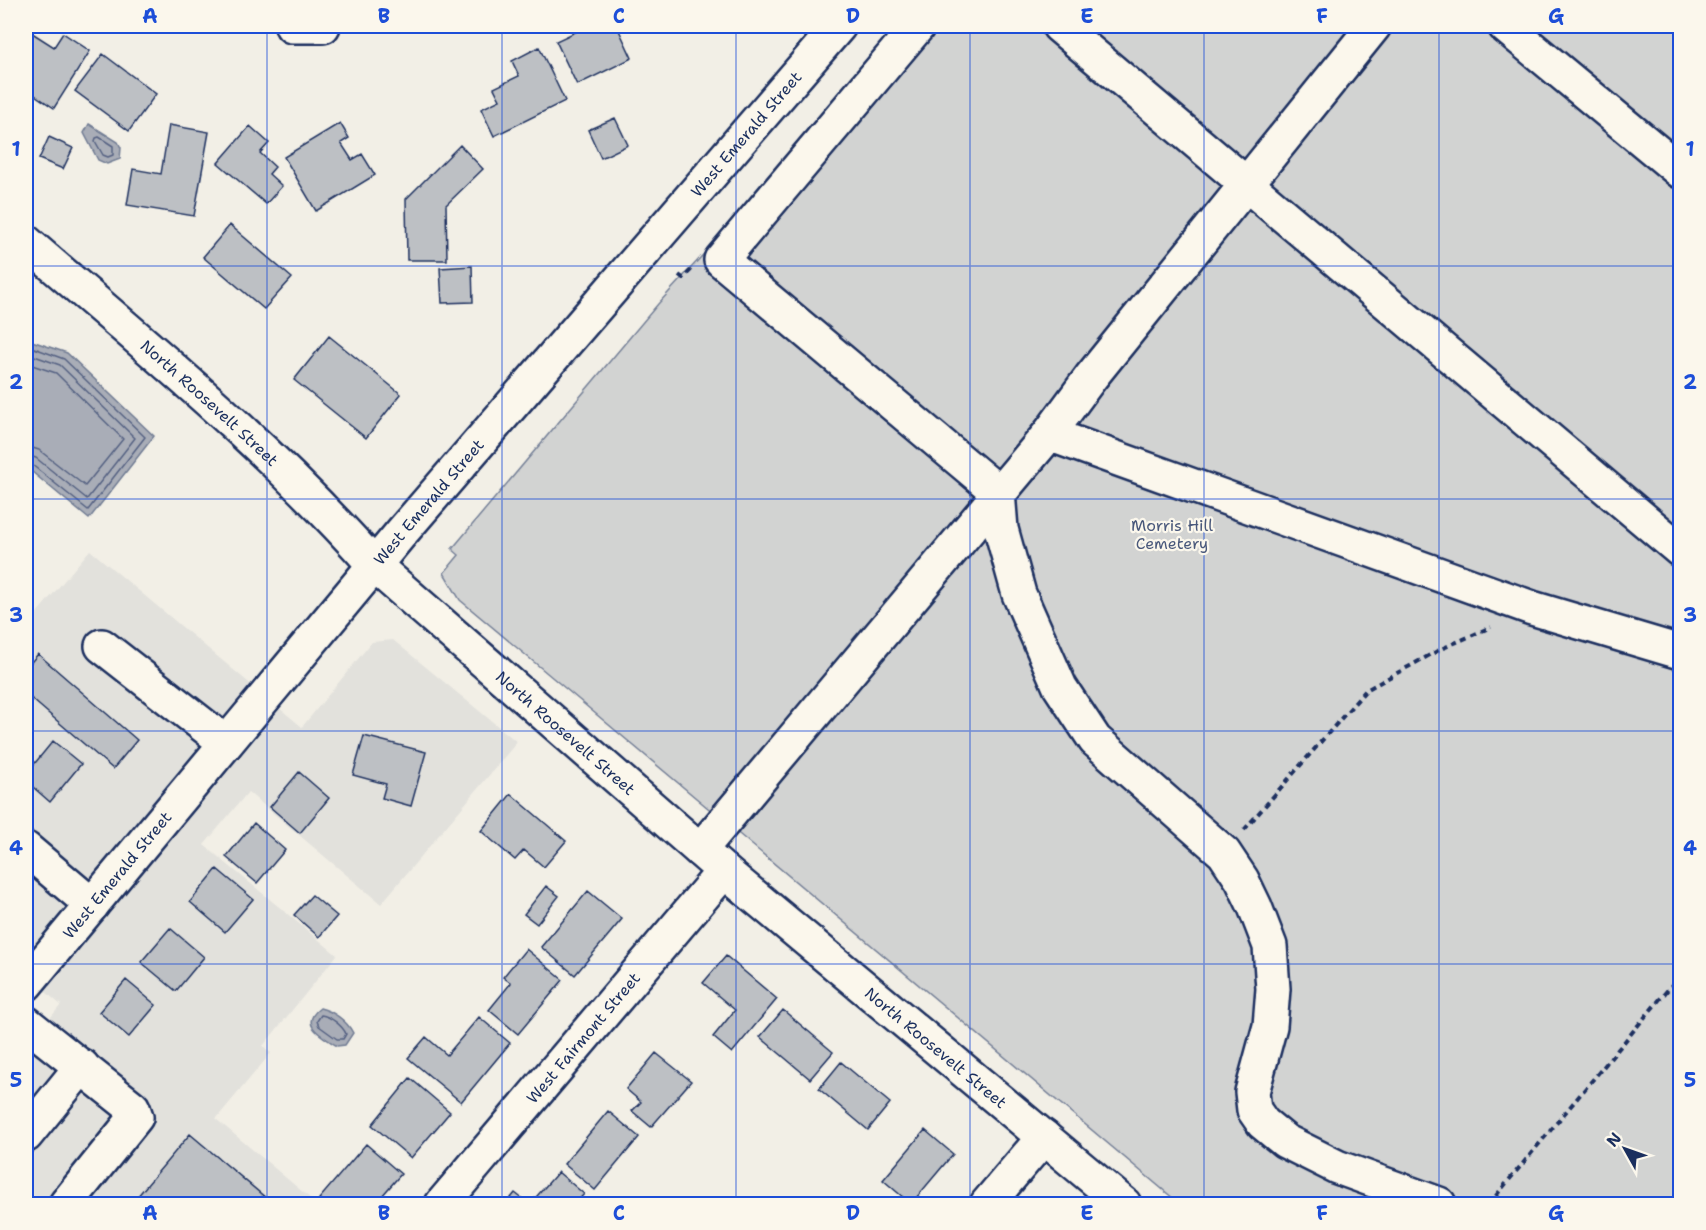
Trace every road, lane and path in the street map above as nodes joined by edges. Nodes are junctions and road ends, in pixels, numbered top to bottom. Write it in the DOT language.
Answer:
graph roads {
  1 [pos="292,26"];
  2 [pos="323,26"];
  3 [pos="839,26"];
  4 [pos="918,26"];
  5 [pos="1059,26"];
  6 [pos="1374,26"];
  7 [pos="1506,26"];
  8 [pos="1680,171"];
  9 [pos="1247,183"];
  10 [pos="26,242"];
  11 [pos="1049,434"];
  12 [pos="998,492"];
  13 [pos="1675,538"];
  14 [pos="375,566"];
  15 [pos="1532,608"];
  16 [pos="102,646"];
  17 [pos="1680,652"];
  18 [pos="226,743"];
  19 [pos="26,849"];
  20 [pos="1224,853"];
  21 [pos="712,860"];
  22 [pos="92,905"];
  23 [pos="1680,975"];
  24 [pos="26,984"];
  25 [pos="26,1023"];
  26 [pos="82,1066"];
  27 [pos="26,1135"];
  28 [pos="1044,1137"];
  29 [pos="66,1204"];
  30 [pos="442,1204"];
  31 [pos="987,1204"];
  32 [pos="1124,1204"];
  33 [pos="1439,1204"];
  34 [pos="1489,1204"];
  1 -- 2 [label="street"];
  3 -- 14 [label="street, West Emerald Street"];
  4 -- 12 [label="street"];
  5 -- 9 [label="street"];
  6 -- 9 [label="street, West Fairmont Street"];
  7 -- 8 [label="street"];
  9 -- 11 [label="street, West Fairmont Street"];
  9 -- 13 [label="street"];
  10 -- 14 [label="street, North Roosevelt Street"];
  11 -- 12 [label="street, West Fairmont Street"];
  11 -- 15 [label="street"];
  12 -- 20 [label="street"];
  12 -- 21 [label="street, West Fairmont Street"];
  14 -- 18 [label="street, West Emerald Street"];
  14 -- 21 [label="street, North Roosevelt Street"];
  15 -- 17 [label="street"];
  15 -- 20 [label="path"];
  16 -- 18 [label="street"];
  18 -- 22 [label="street, West Emerald Street"];
  19 -- 22 [label="street"];
  20 -- 33 [label="street"];
  21 -- 28 [label="street, North Roosevelt Street"];
  21 -- 30 [label="street, West Fairmont Street"];
  22 -- 24 [label="street, West Emerald Street"];
  23 -- 34 [label="path"];
  25 -- 26 [label="street"];
  26 -- 27 [label="street"];
  26 -- 29 [label="street"];
  28 -- 31 [label="street"];
  28 -- 32 [label="street, North Roosevelt Street"];
}
